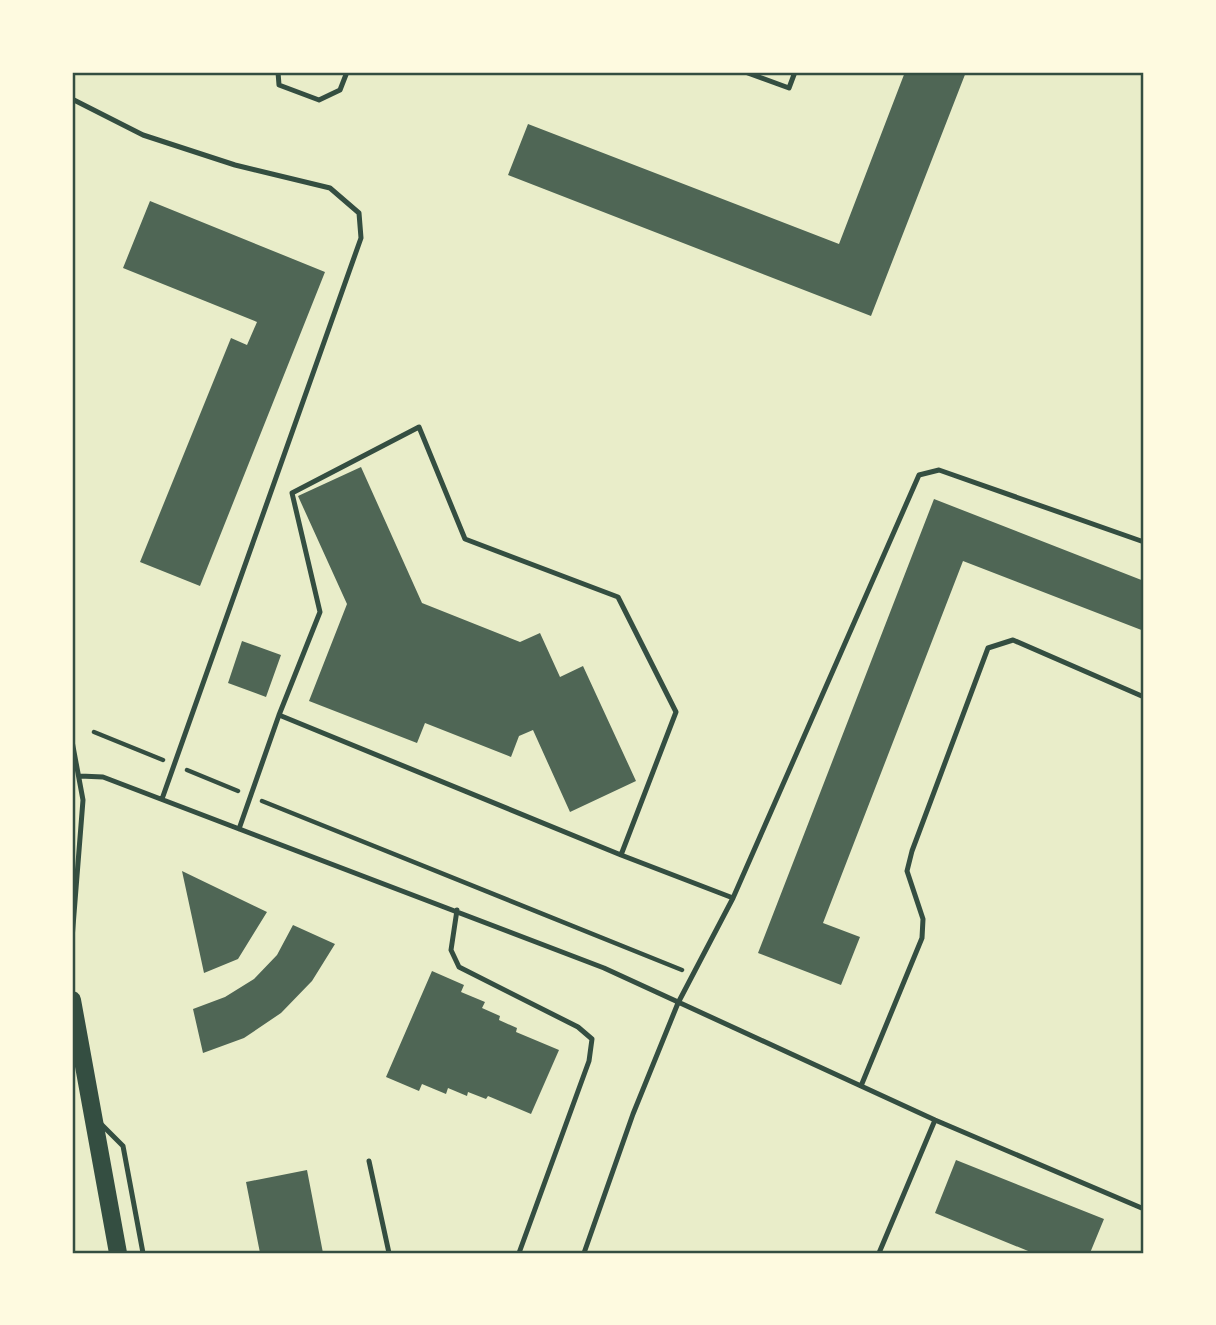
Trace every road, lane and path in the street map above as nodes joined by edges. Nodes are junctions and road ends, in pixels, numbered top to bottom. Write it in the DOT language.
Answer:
graph roads {
  1 [pos="278,72"];
  2 [pos="347,72"];
  3 [pos="745,72"];
  4 [pos="795,72"];
  5 [pos="72,99"];
  6 [pos="1144,542"];
  7 [pos="1144,697"];
  8 [pos="279,715"];
  9 [pos="94,732"];
  10 [pos="72,741"];
  11 [pos="175,765"];
  12 [pos="80,776"];
  13 [pos="251,796"];
  14 [pos="162,799"];
  15 [pos="239,829"];
  16 [pos="621,855"];
  17 [pos="733,898"];
  18 [pos="457,910"];
  19 [pos="72,939"];
  20 [pos="693,974"];
  21 [pos="72,1000"];
  22 [pos="678,1003"];
  23 [pos="861,1086"];
  24 [pos="93,1116"];
  25 [pos="935,1120"];
  26 [pos="369,1161"];
  27 [pos="1144,1209"];
  28 [pos="118,1253"];
  29 [pos="144,1253"];
  30 [pos="389,1253"];
  31 [pos="519,1253"];
  32 [pos="584,1253"];
  33 [pos="879,1253"];
  1 -- 2 [label="lane"];
  3 -- 4 [label="lane"];
  5 -- 11 [label="lane"];
  6 -- 17 [label="lane"];
  7 -- 23 [label="lane"];
  8 -- 13 [label="lane"];
  8 -- 16 [label="lane"];
  8 -- 16 [label="lane"];
  9 -- 11 [label="path"];
  10 -- 12 [label="lane"];
  11 -- 13 [label="path"];
  11 -- 14 [label="lane"];
  12 -- 14 [label="lane"];
  12 -- 19 [label="lane"];
  13 -- 15 [label="lane"];
  13 -- 20 [label="path"];
  14 -- 15 [label="lane"];
  15 -- 18 [label="lane"];
  16 -- 17 [label="lane"];
  17 -- 20 [label="lane"];
  18 -- 22 [label="lane"];
  18 -- 31 [label="lane"];
  20 -- 22 [label="lane"];
  21 -- 24 [label="main road"];
  22 -- 23 [label="lane"];
  22 -- 32 [label="lane"];
  23 -- 25 [label="lane"];
  24 -- 28 [label="main road"];
  24 -- 29 [label="lane"];
  25 -- 27 [label="lane"];
  25 -- 33 [label="lane"];
  26 -- 30 [label="lane"];
}
